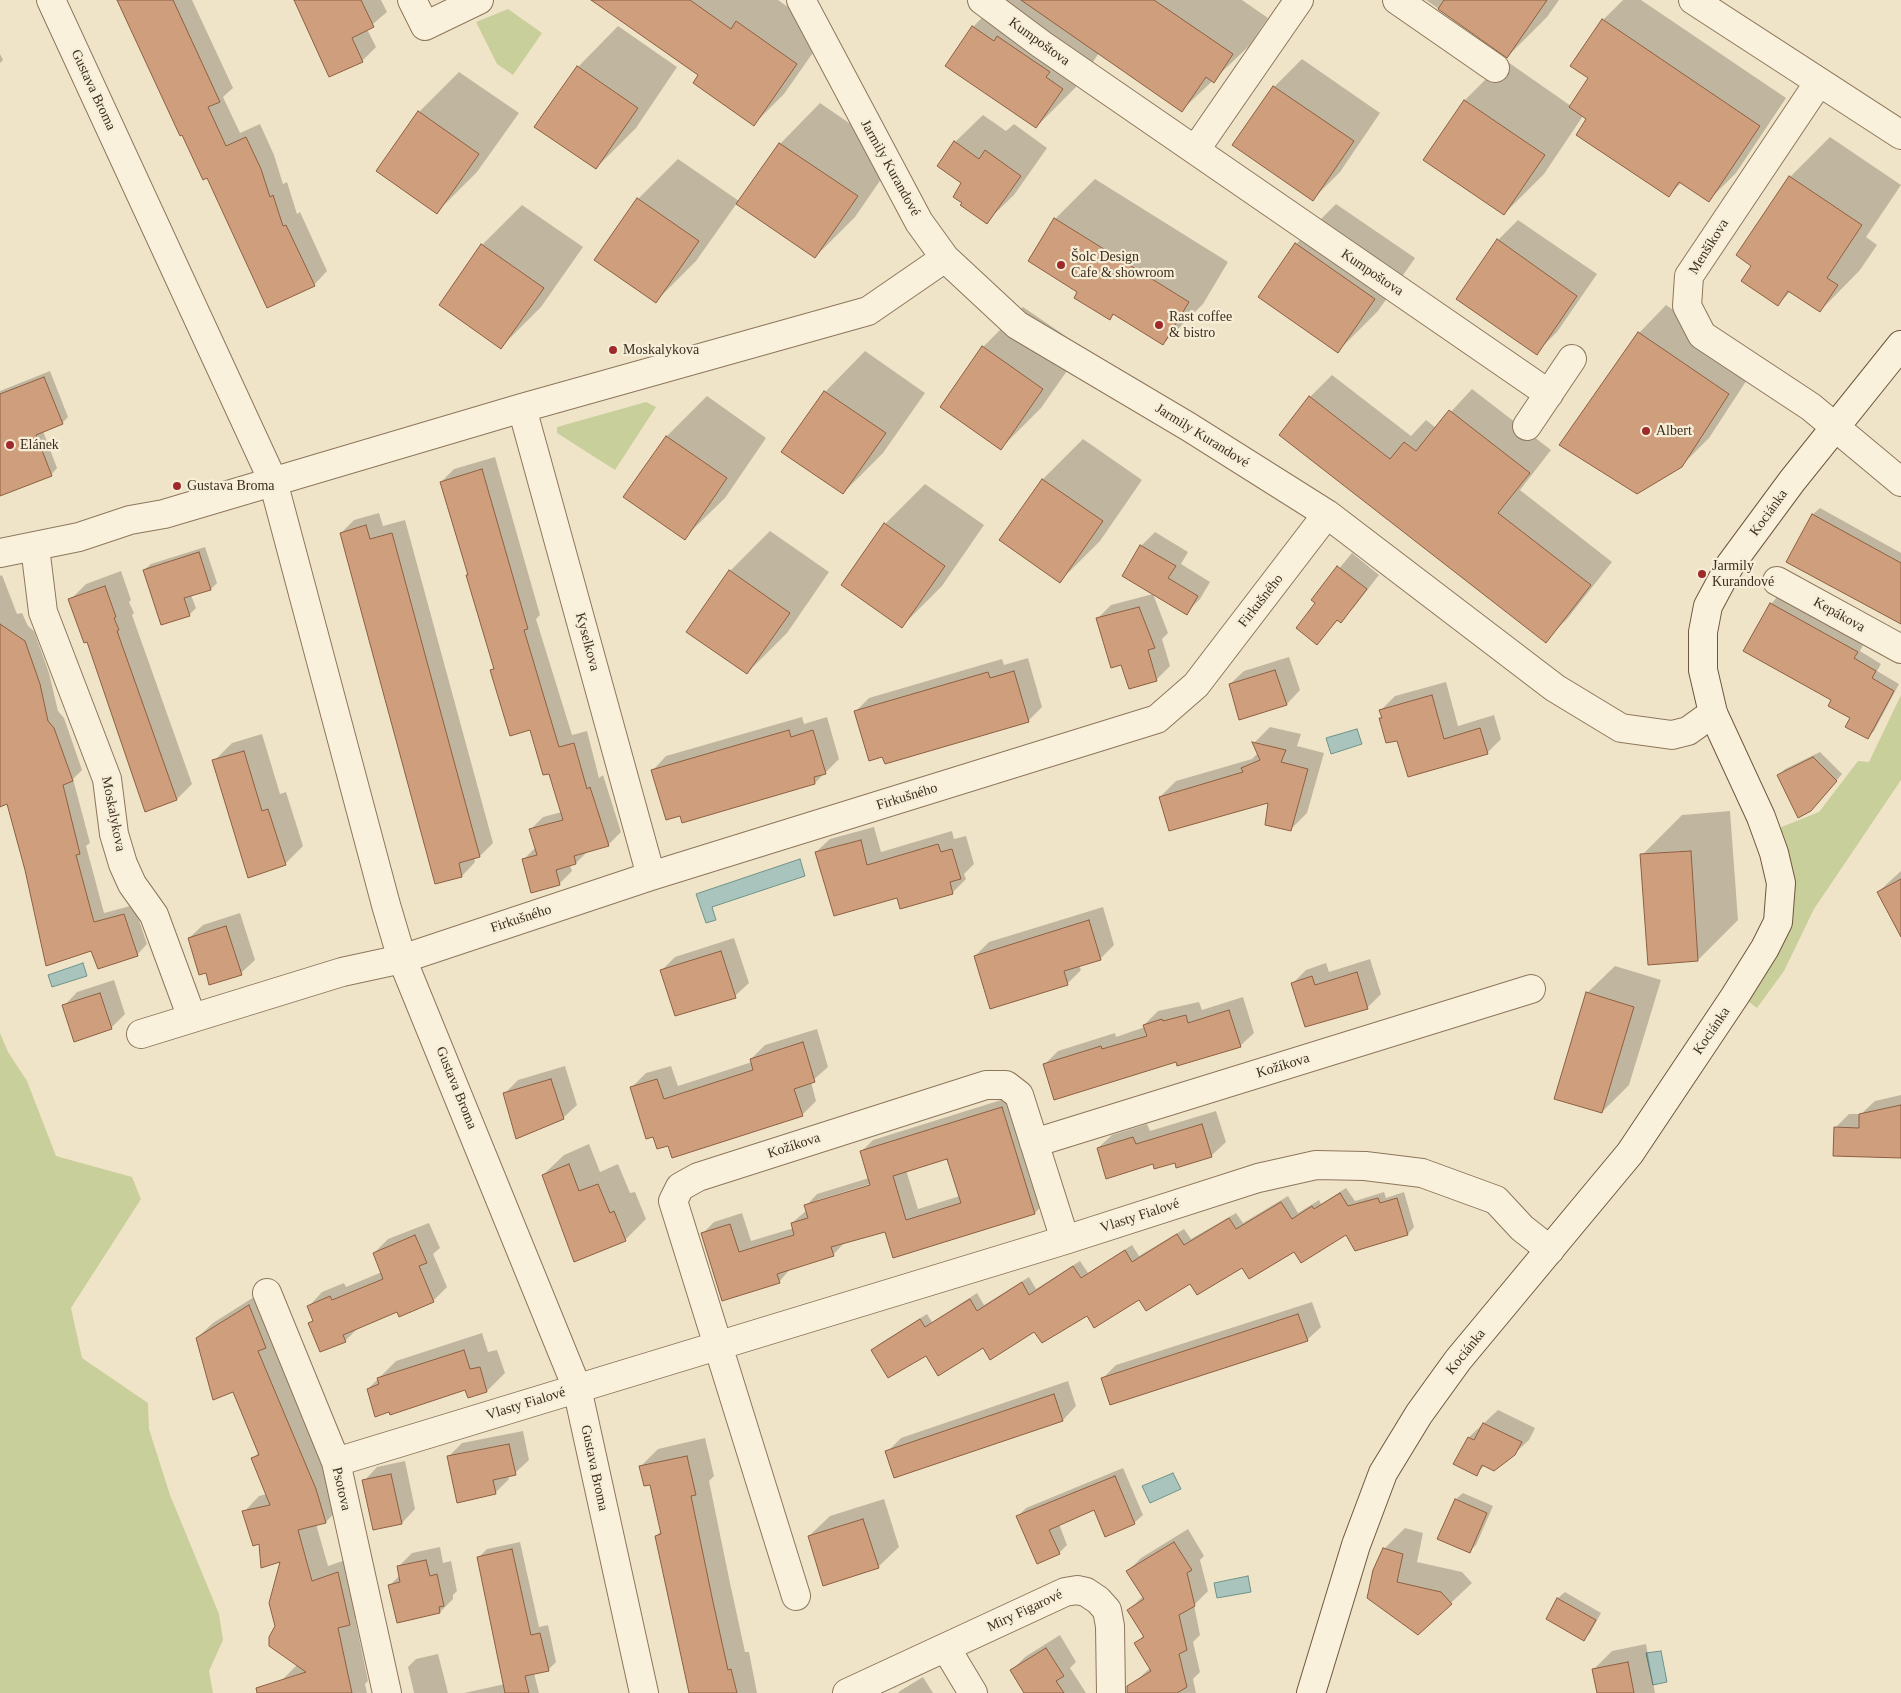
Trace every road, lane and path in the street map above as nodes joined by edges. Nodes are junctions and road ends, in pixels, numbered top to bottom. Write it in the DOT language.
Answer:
graph roads {
  1 [pos="51,0"];
  2 [pos="412,0"];
  3 [pos="479,0"];
  4 [pos="801,0"];
  5 [pos="982,0"];
  6 [pos="1299,0"];
  7 [pos="1397,0"];
  8 [pos="1693,0"];
  9 [pos="1495,68"];
  10 [pos="1819,82"];
  11 [pos="1901,135"];
  12 [pos="1196,149"];
  13 [pos="945,258"];
  14 [pos="1901,345"];
  15 [pos="1572,359"];
  16 [pos="1549,394"];
  17 [pos="522,408"];
  18 [pos="1527,426"];
  19 [pos="1834,427"];
  20 [pos="273,480"];
  21 [pos="1901,482"];
  22 [pos="1328,514"];
  23 [pos="35,547"];
  24 [pos="0,553"];
  25 [pos="1777,581"];
  26 [pos="1901,649"];
  27 [pos="1713,712"];
  28 [pos="651,876"];
  29 [pos="402,959"];
  30 [pos="1531,989"];
  31 [pos="192,1018"];
  32 [pos="140,1034"];
  33 [pos="1034,1143"];
  34 [pos="1065,1240"];
  35 [pos="1550,1250"];
  36 [pos="267,1293"];
  37 [pos="717,1346"];
  38 [pos="577,1388"];
  39 [pos="336,1462"];
  40 [pos="796,1596"];
  41 [pos="946,1648"];
  42 [pos="388,1693"];
  43 [pos="644,1693"];
  44 [pos="847,1693"];
  45 [pos="973,1693"];
  46 [pos="1110,1693"];
  47 [pos="1311,1693"];
  1 -- 20 [label="street, Gustava Broma"];
  2 -- 3 [label="street"];
  4 -- 13 [label="street, Jarmily Kurandové"];
  5 -- 12 [label="street, Kumpoštova"];
  6 -- 12 [label="street"];
  7 -- 9 [label="street"];
  8 -- 10 [label="street"];
  10 -- 11 [label="street"];
  10 -- 19 [label="street, Menšíkova"];
  12 -- 16 [label="street, Kumpoštova"];
  13 -- 17 [label="street"];
  13 -- 22 [label="street, Jarmily Kurandové"];
  14 -- 19 [label="street, Kociánka"];
  15 -- 16 [label="street"];
  16 -- 18 [label="street"];
  17 -- 20 [label="street"];
  17 -- 28 [label="street, Kyselkova"];
  19 -- 21 [label="street, Menšíkova"];
  19 -- 27 [label="street, Kociánka"];
  20 -- 23 [label="street"];
  20 -- 29 [label="street, Gustava Broma"];
  22 -- 27 [label="street, Jarmily Kurandové"];
  22 -- 28 [label="street, Firkušného"];
  23 -- 24 [label="street"];
  23 -- 31 [label="street, Moskalykova"];
  25 -- 26 [label="street, Kepákova"];
  27 -- 35 [label="street, Kociánka"];
  28 -- 29 [label="street, Firkušného"];
  29 -- 31 [label="street"];
  29 -- 38 [label="street, Gustava Broma"];
  30 -- 33 [label="street, Kožíkova"];
  31 -- 32 [label="street"];
  33 -- 34 [label="street, Kožíkova"];
  33 -- 37 [label="street, Kožíkova"];
  34 -- 35 [label="street, Vlasty Fialové"];
  34 -- 37 [label="street, Vlasty Fialové"];
  35 -- 47 [label="street, Kociánka"];
  36 -- 39 [label="street, Psotova"];
  37 -- 38 [label="street, Vlasty Fialové"];
  37 -- 40 [label="street"];
  38 -- 39 [label="street, Vlasty Fialové"];
  38 -- 43 [label="street, Gustava Broma"];
  39 -- 42 [label="street, Psotova"];
  41 -- 44 [label="street, Miry Figarové"];
  41 -- 45 [label="street"];
  41 -- 46 [label="street, Miry Figarové"];
}
